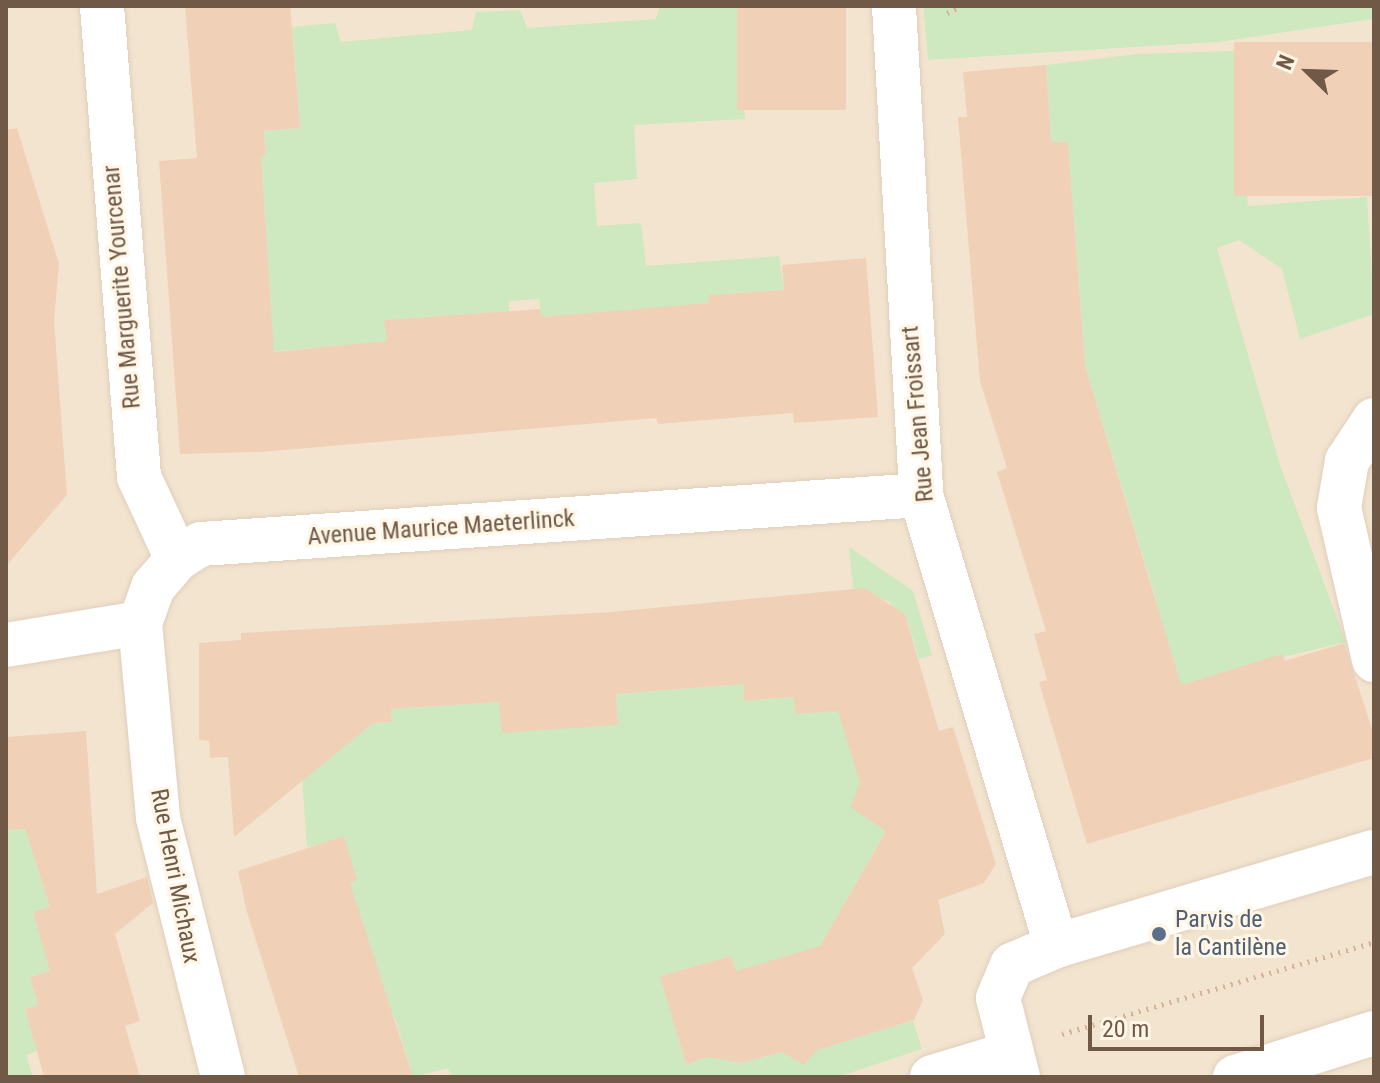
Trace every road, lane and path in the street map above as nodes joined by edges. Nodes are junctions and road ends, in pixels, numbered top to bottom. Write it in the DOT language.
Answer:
graph roads {
  1 [pos="102,6"];
  2 [pos="894,6"];
  3 [pos="1374,420"];
  4 [pos="921,495"];
  5 [pos="177,559"];
  6 [pos="140,623"];
  7 [pos="6,645"];
  8 [pos="1374,660"];
  9 [pos="1374,852"];
  10 [pos="1374,942"];
  11 [pos="1056,946"];
  12 [pos="1374,1033"];
  13 [pos="1014,1066"];
  14 [pos="223,1077"];
  15 [pos="932,1077"];
  16 [pos="1235,1077"];
  1 -- 5 [label="street, Rue Marguerite Yourcenar"];
  2 -- 4 [label="street, Rue Jean Froissart"];
  3 -- 8 [label="street"];
  4 -- 5 [label="street, Avenue Maurice Maeterlinck"];
  4 -- 11 [label="street, Rue Jean Froissart"];
  5 -- 6 [label="street, Avenue Maurice Maeterlinck"];
  6 -- 7 [label="street"];
  6 -- 14 [label="street, Rue Henri Michaux"];
  9 -- 11 [label="street"];
  10 -- 13 [label="path"];
  11 -- 13 [label="street"];
  12 -- 16 [label="street"];
  13 -- 15 [label="street"];
}
